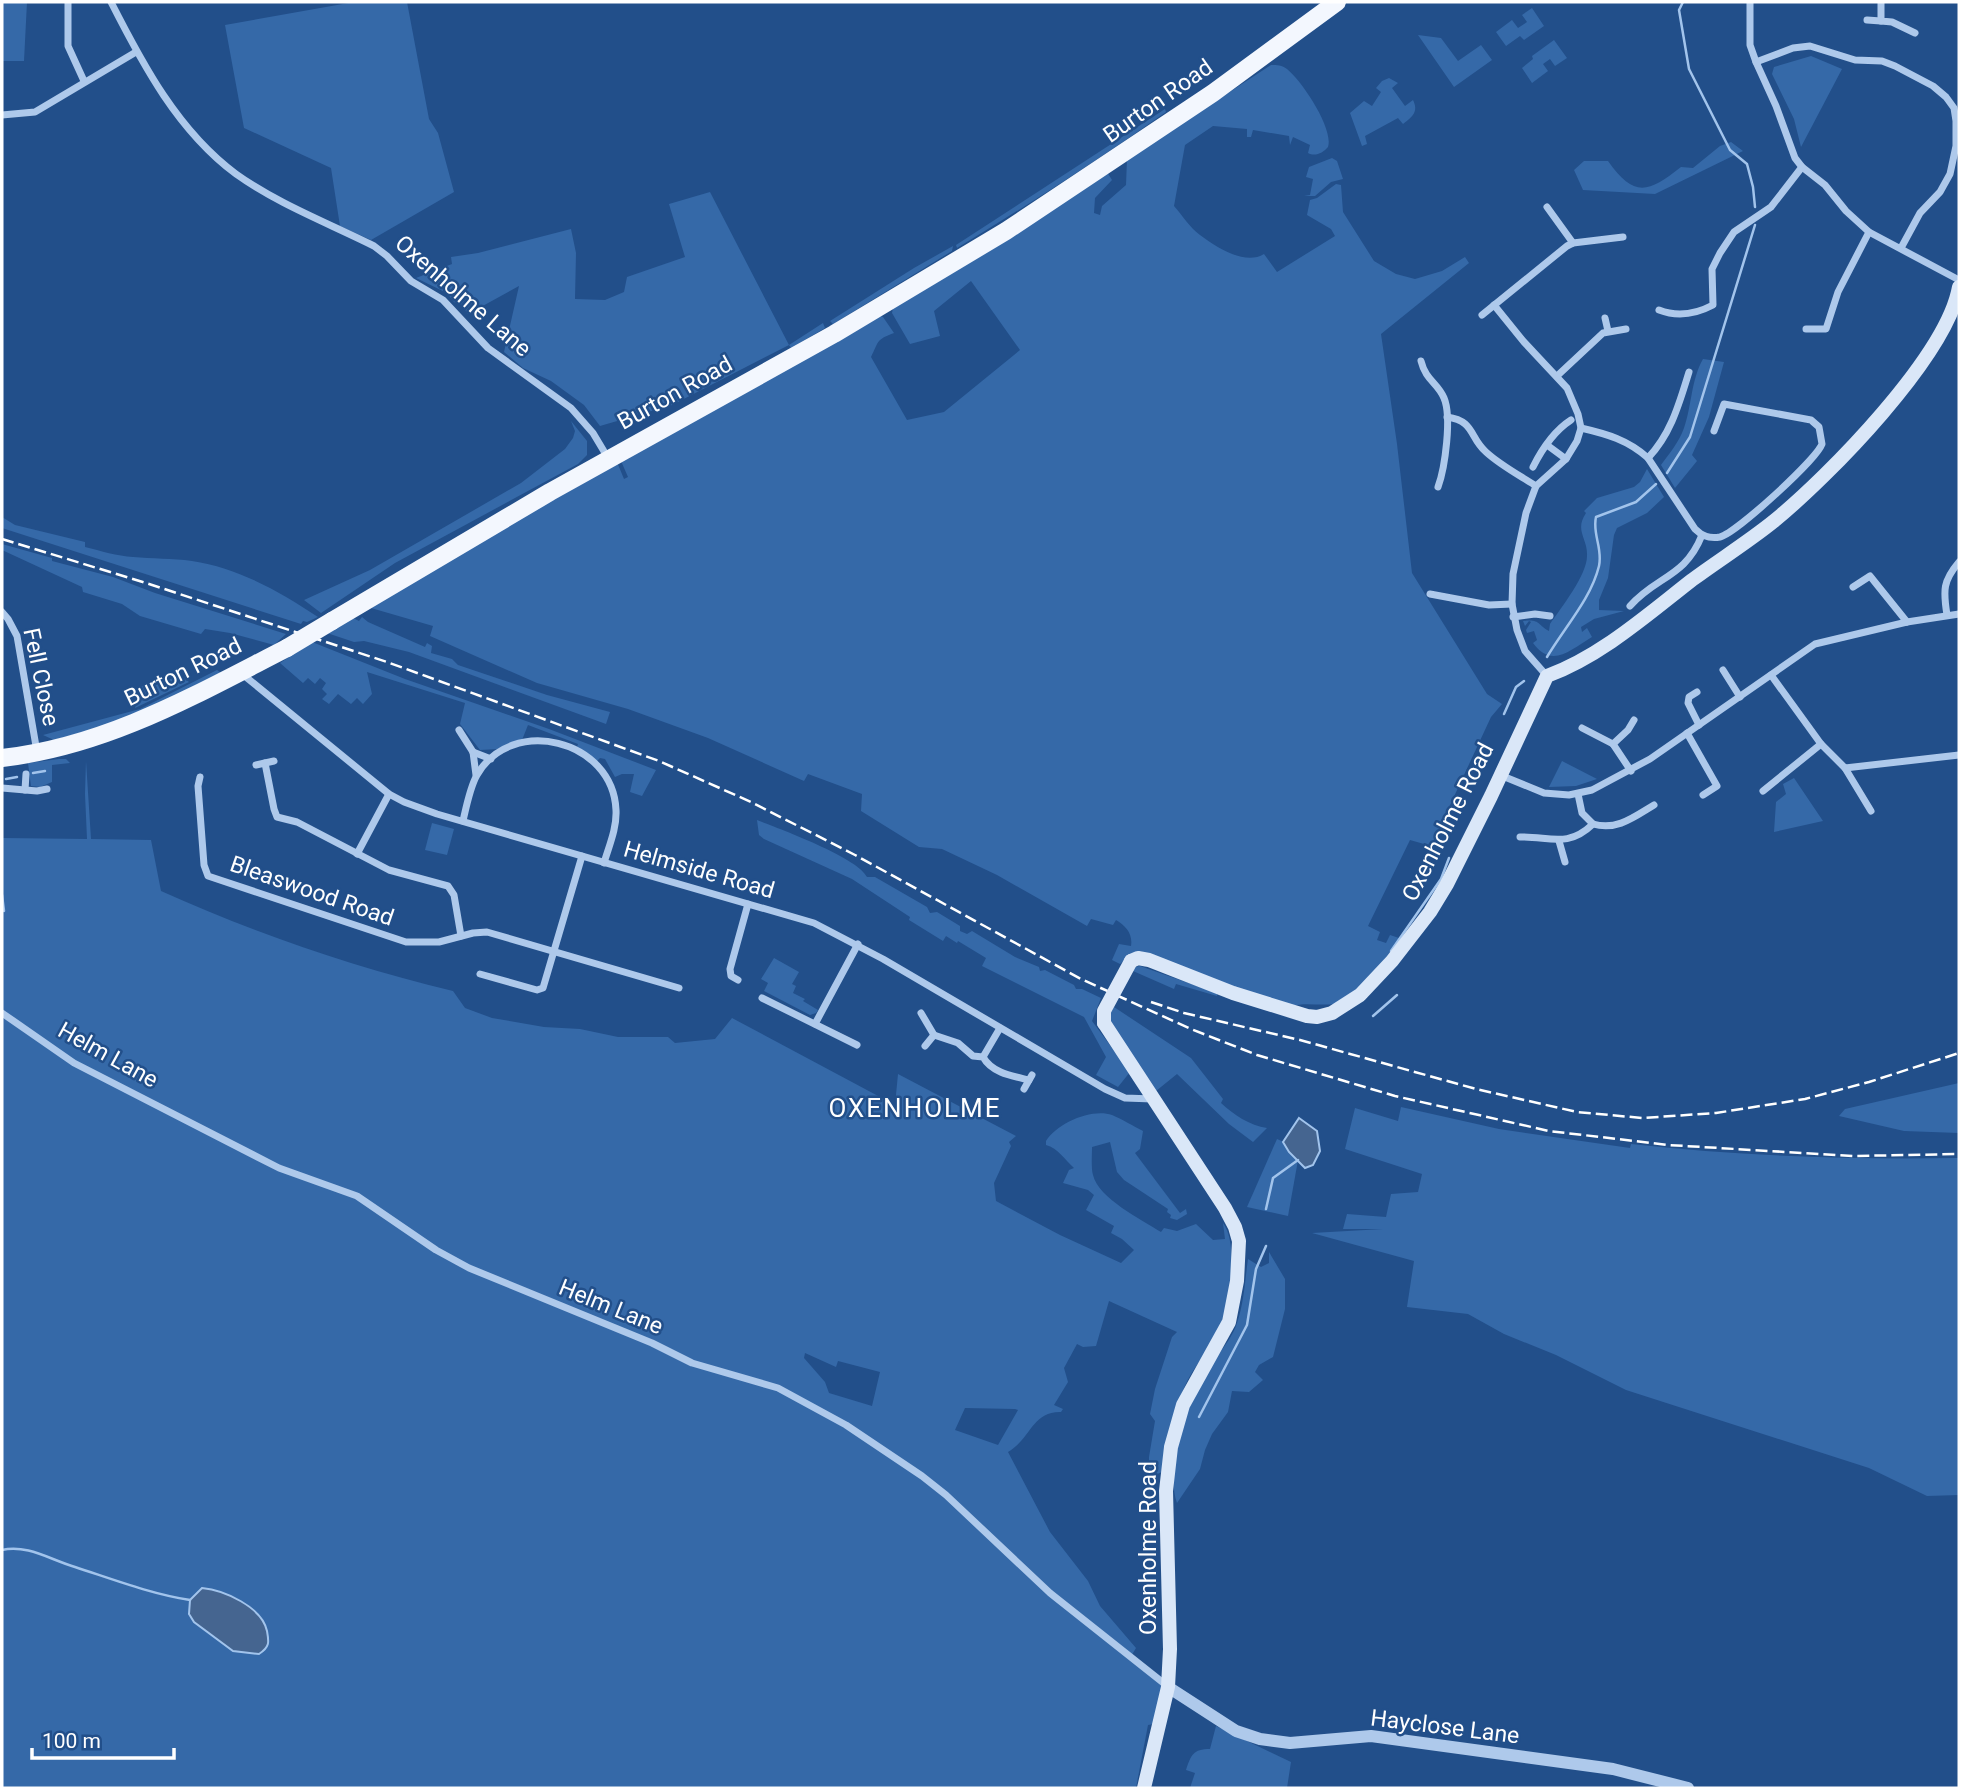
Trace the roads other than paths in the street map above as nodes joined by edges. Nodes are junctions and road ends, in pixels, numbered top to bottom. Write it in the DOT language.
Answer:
graph roads {
  1 [pos="68,2"];
  2 [pos="111,2"];
  3 [pos="1337,2"];
  4 [pos="1750,2"];
  5 [pos="1881,2"];
  6 [pos="1867,20"];
  7 [pos="1881,20"];
  8 [pos="1915,33"];
  9 [pos="136,52"];
  10 [pos="1756,62"];
  11 [pos="84,81"];
  12 [pos="1956,107"];
  13 [pos="2,115"];
  14 [pos="1802,167"];
  15 [pos="1547,207"];
  16 [pos="1869,232"];
  17 [pos="1623,237"];
  18 [pos="1573,243"];
  19 [pos="1901,248"];
  20 [pos="1959,280"];
  21 [pos="1959,287"];
  22 [pos="1494,305"];
  23 [pos="1659,310"];
  24 [pos="1482,315"];
  25 [pos="1605,318"];
  26 [pos="1626,329"];
  27 [pos="1805,329"];
  28 [pos="1608,331"];
  29 [pos="1421,361"];
  30 [pos="1689,373"];
  31 [pos="1557,376"];
  32 [pos="1447,417"];
  33 [pos="1571,421"];
  34 [pos="1581,428"];
  35 [pos="1714,431"];
  36 [pos="1547,445"];
  37 [pos="608,458"];
  38 [pos="1648,458"];
  39 [pos="1566,459"];
  40 [pos="1533,467"];
  41 [pos="1536,486"];
  42 [pos="1438,487"];
  43 [pos="1702,536"];
  44 [pos="1959,562"];
  45 [pos="1853,587"];
  46 [pos="1430,594"];
  47 [pos="1512,604"];
  48 [pos="1630,606"];
  49 [pos="2,612"];
  50 [pos="1959,614"];
  51 [pos="1947,615"];
  52 [pos="1550,616"];
  53 [pos="1513,617"];
  54 [pos="1907,622"];
  55 [pos="1723,670"];
  56 [pos="240,672"];
  57 [pos="1771,675"];
  58 [pos="1547,676"];
  59 [pos="1697,692"];
  60 [pos="1740,697"];
  61 [pos="1634,720"];
  62 [pos="1699,725"];
  63 [pos="1582,728"];
  64 [pos="459,730"];
  65 [pos="1687,733"];
  66 [pos="1613,744"];
  67 [pos="1821,744"];
  68 [pos="37,752"];
  69 [pos="473,752"];
  70 [pos="1959,755"];
  71 [pos="2,758"];
  72 [pos="491,759"];
  73 [pos="274,761"];
  74 [pos="265,763"];
  75 [pos="256,765"];
  76 [pos="1844,768"];
  77 [pos="1631,771"];
  78 [pos="26,774"];
  79 [pos="476,775"];
  80 [pos="1500,775"];
  81 [pos="200,777"];
  82 [pos="2,788"];
  83 [pos="47,789"];
  84 [pos="24,790"];
  85 [pos="1763,791"];
  86 [pos="389,794"];
  87 [pos="1578,794"];
  88 [pos="1703,795"];
  89 [pos="1654,805"];
  90 [pos="1871,811"];
  91 [pos="463,821"];
  92 [pos="1593,824"];
  93 [pos="1520,837"];
  94 [pos="1559,841"];
  95 [pos="357,854"];
  96 [pos="582,856"];
  97 [pos="1565,862"];
  98 [pos="604,863"];
  99 [pos="748,904"];
  100 [pos="461,936"];
  101 [pos="858,944"];
  102 [pos="554,951"];
  103 [pos="480,974"];
  104 [pos="738,980"];
  105 [pos="665,984"];
  106 [pos="679,988"];
  107 [pos="662,993"];
  108 [pos="762,998"];
  109 [pos="2,1013"];
  110 [pos="921,1013"];
  111 [pos="815,1024"];
  112 [pos="1000,1028"];
  113 [pos="934,1035"];
  114 [pos="858,1045"];
  115 [pos="925,1046"];
  116 [pos="983,1057"];
  117 [pos="1024,1089"];
  118 [pos="1154,1098"];
  119 [pos="1168,1687"];
  120 [pos="1144,1788"];
  121 [pos="1688,1788"];
  1 -- 11 [label="street"];
  2 -- 9 [label="street, Oxenholme Lane"];
  3 -- 37 [label="main road, Burton Road"];
  4 -- 10 [label="street"];
  5 -- 7 [label="street"];
  6 -- 7 [label="street"];
  7 -- 8 [label="street"];
  9 -- 11 [label="street"];
  9 -- 37 [label="street, Oxenholme Lane"];
  10 -- 12 [label="street"];
  10 -- 14 [label="street"];
  11 -- 13 [label="street"];
  12 -- 19 [label="street"];
  14 -- 16 [label="street"];
  14 -- 23 [label="street"];
  15 -- 18 [label="street"];
  16 -- 19 [label="street"];
  16 -- 27 [label="street"];
  17 -- 18 [label="street"];
  18 -- 22 [label="street"];
  19 -- 20 [label="street"];
  21 -- 58 [label="main road"];
  22 -- 24 [label="street"];
  22 -- 31 [label="street"];
  25 -- 28 [label="street"];
  26 -- 28 [label="street"];
  28 -- 31 [label="street"];
  29 -- 32 [label="street"];
  30 -- 38 [label="street"];
  31 -- 34 [label="street"];
  32 -- 41 [label="street"];
  32 -- 42 [label="street"];
  33 -- 36 [label="street"];
  34 -- 38 [label="street"];
  34 -- 39 [label="street"];
  35 -- 43 [label="street"];
  36 -- 39 [label="street"];
  36 -- 40 [label="street"];
  37 -- 56 [label="main road, Burton Road, bridge"];
  38 -- 43 [label="street"];
  39 -- 41 [label="street"];
  41 -- 47 [label="street"];
  43 -- 48 [label="street"];
  44 -- 51 [label="street"];
  45 -- 54 [label="street"];
  46 -- 47 [label="street"];
  47 -- 53 [label="street"];
  49 -- 68 [label="street, Fell Close"];
  50 -- 51 [label="street"];
  51 -- 54 [label="street"];
  52 -- 53 [label="street"];
  53 -- 58 [label="street"];
  54 -- 57 [label="street"];
  55 -- 60 [label="street"];
  56 -- 68 [label="main road, Burton Road"];
  56 -- 86 [label="street, Helmside Road"];
  57 -- 60 [label="street"];
  57 -- 67 [label="street"];
  58 -- 80 [label="main road, Oxenholme Road"];
  59 -- 62 [label="street"];
  60 -- 62 [label="street"];
  61 -- 66 [label="street"];
  62 -- 65 [label="street"];
  63 -- 66 [label="street"];
  64 -- 69 [label="street"];
  65 -- 77 [label="street"];
  65 -- 88 [label="street"];
  66 -- 77 [label="street"];
  67 -- 76 [label="street"];
  67 -- 85 [label="street"];
  68 -- 71 [label="main road, Burton Road"];
  69 -- 72 [label="street"];
  69 -- 79 [label="street"];
  70 -- 76 [label="street"];
  72 -- 79 [label="street"];
  72 -- 98 [label="street"];
  73 -- 74 [label="street"];
  74 -- 75 [label="street"];
  74 -- 95 [label="street"];
  76 -- 90 [label="street"];
  77 -- 87 [label="street"];
  78 -- 84 [label="street"];
  79 -- 91 [label="street"];
  80 -- 87 [label="street"];
  80 -- 118 [label="main road, Oxenholme Road, bridge"];
  81 -- 100 [label="street, Bleaswood Road"];
  82 -- 84 [label="street"];
  83 -- 84 [label="street"];
  86 -- 91 [label="street, Helmside Road"];
  86 -- 95 [label="street"];
  87 -- 92 [label="street"];
  89 -- 92 [label="street"];
  91 -- 96 [label="street, Helmside Road"];
  92 -- 94 [label="street"];
  93 -- 94 [label="street"];
  94 -- 97 [label="street"];
  95 -- 100 [label="street, Bleaswood Road"];
  96 -- 98 [label="street, Helmside Road"];
  96 -- 102 [label="street"];
  98 -- 99 [label="street, Helmside Road"];
  99 -- 101 [label="street, Helmside Road"];
  99 -- 104 [label="street"];
  100 -- 102 [label="street, Bleaswood Road"];
  101 -- 111 [label="street"];
  101 -- 112 [label="street, Helmside Road"];
  102 -- 103 [label="street"];
  102 -- 105 [label="street, Bleaswood Road"];
  105 -- 106 [label="street, Bleaswood Road"];
  105 -- 107 [label="street"];
  108 -- 111 [label="street"];
  109 -- 119 [label="street, Helm Lane"];
  110 -- 113 [label="street"];
  111 -- 114 [label="street"];
  112 -- 116 [label="street"];
  112 -- 118 [label="street, Helmside Road"];
  113 -- 115 [label="street"];
  113 -- 116 [label="street"];
  116 -- 117 [label="street"];
  118 -- 119 [label="main road, Oxenholme Road"];
  119 -- 120 [label="main road, Oxenholme Road"];
  119 -- 121 [label="street, Hayclose Lane"];
}
